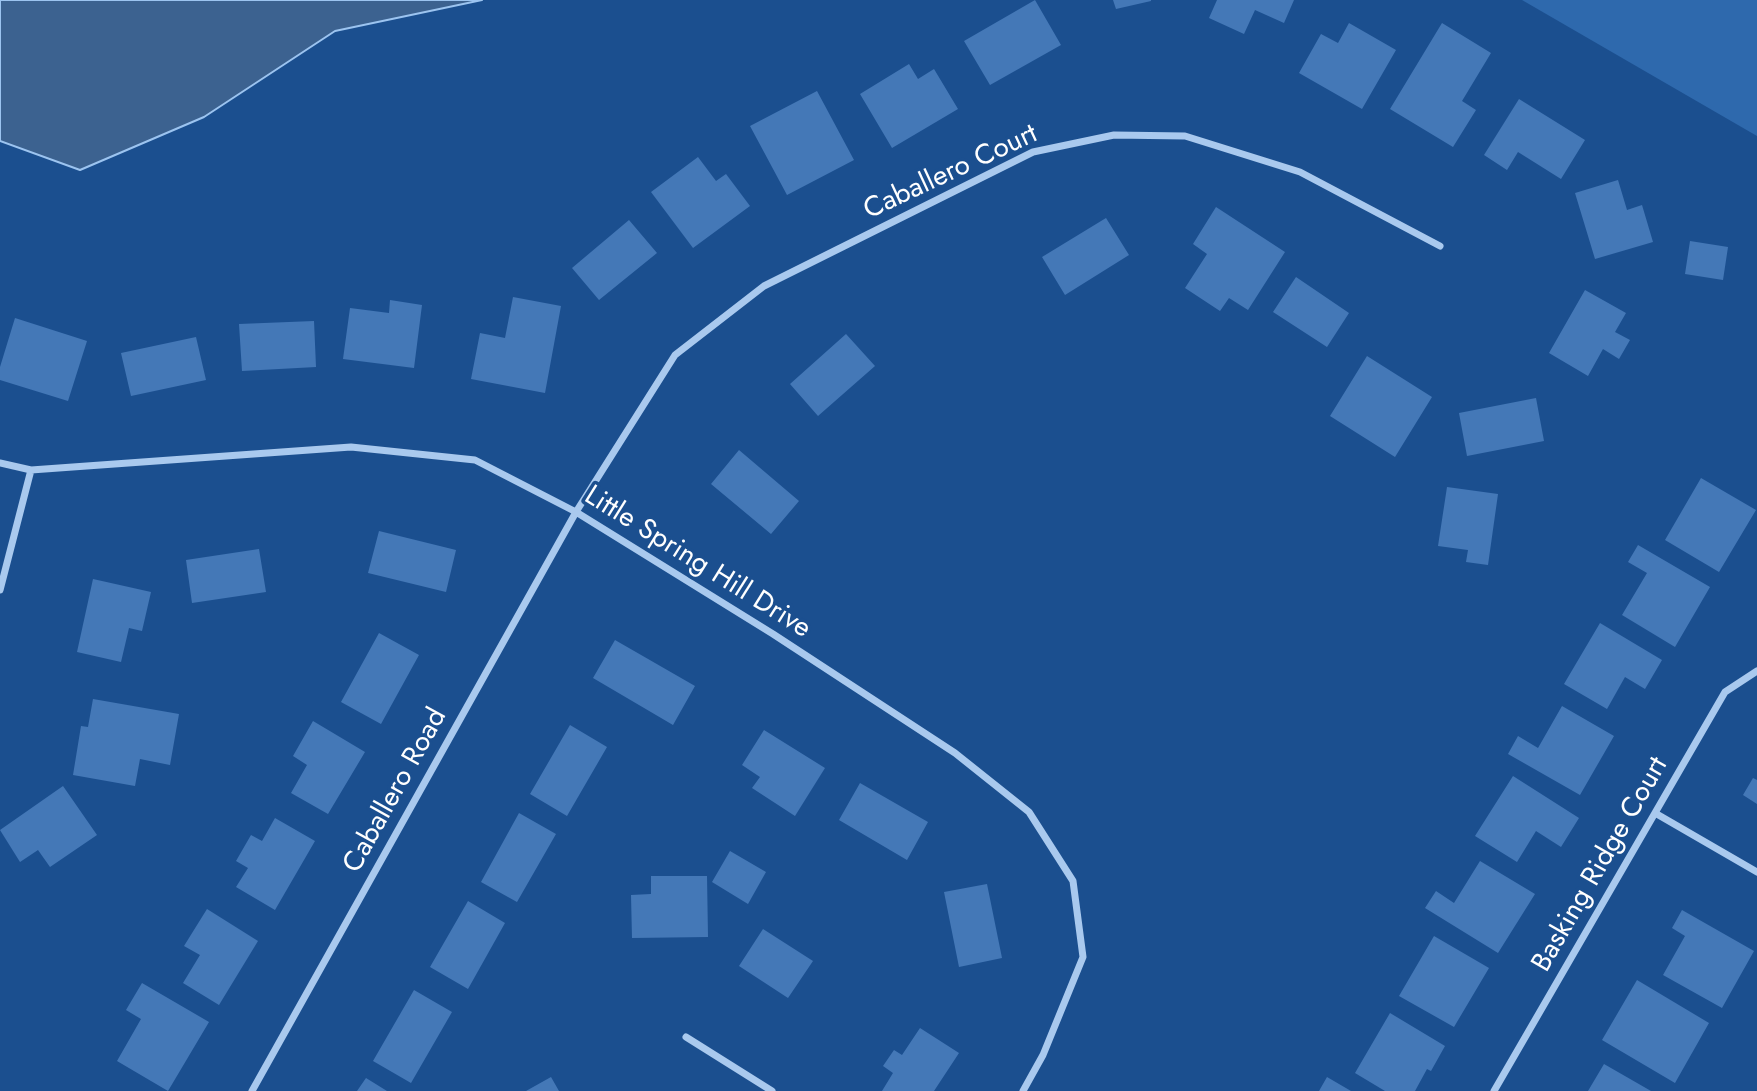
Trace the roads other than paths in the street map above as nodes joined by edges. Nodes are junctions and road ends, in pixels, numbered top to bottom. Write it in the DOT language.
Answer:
graph roads {
  1 [pos="1440,246"];
  2 [pos="0,463"];
  3 [pos="31,470"];
  4 [pos="576,512"];
  5 [pos="0,590"];
  6 [pos="1757,671"];
  7 [pos="1655,813"];
  8 [pos="1757,872"];
  9 [pos="686,1037"];
  10 [pos="252,1091"];
  11 [pos="772,1091"];
  12 [pos="1023,1091"];
  13 [pos="1494,1091"];
  1 -- 4 [label="street, Caballero Court"];
  2 -- 3 [label="street, Little Spring Hill Drive"];
  3 -- 4 [label="street, Little Spring Hill Drive"];
  3 -- 5 [label="street"];
  4 -- 10 [label="street, Caballero Road"];
  4 -- 12 [label="street, Little Spring Hill Drive"];
  6 -- 7 [label="street, Basking Ridge Court"];
  7 -- 8 [label="street"];
  7 -- 13 [label="street, Basking Ridge Court"];
  9 -- 11 [label="street"];
}
